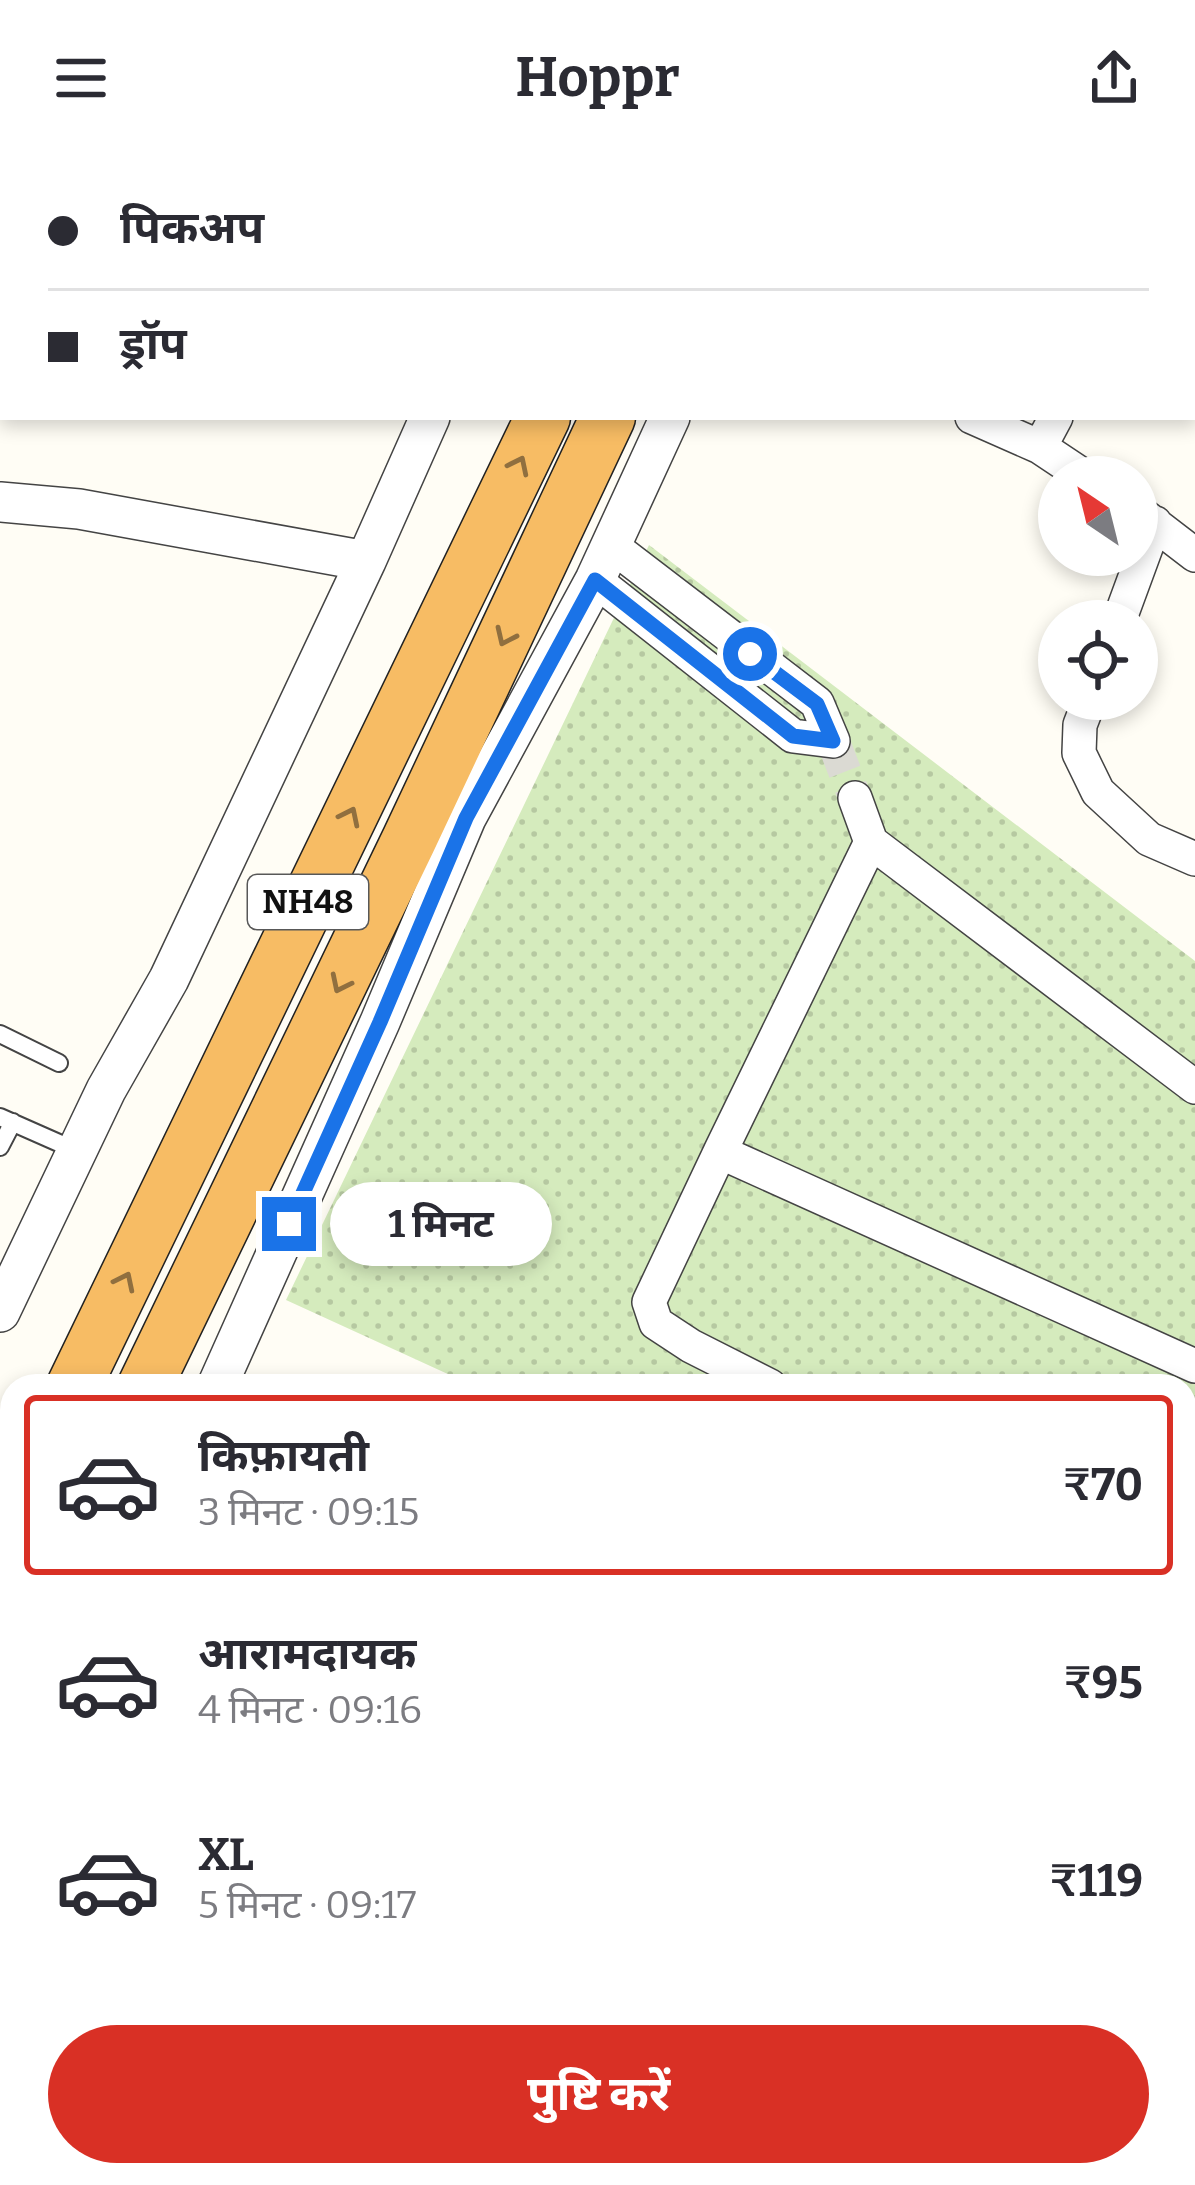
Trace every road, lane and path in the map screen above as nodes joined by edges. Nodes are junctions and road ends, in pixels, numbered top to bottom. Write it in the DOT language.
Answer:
graph roads {
  1 [pos="429,420"];
  2 [pos="542,420"];
  3 [pos="607,420"];
  4 [pos="669,420"];
  5 [pos="979,420"];
  6 [pos="1054,420"];
  7 [pos="1040,447"];
  8 [pos="1054,456"];
  9 [pos="0,502"];
  10 [pos="1158,526"];
  11 [pos="1195,555"];
  12 [pos="366,561"];
  13 [pos="603,563"];
  14 [pos="1082,720"];
  15 [pos="855,798"];
  16 [pos="871,842"];
  17 [pos="1195,860"];
  18 [pos="0,1034"];
  19 [pos="59,1063"];
  20 [pos="1195,1087"];
  21 [pos="6,1120"];
  22 [pos="0,1147"];
  23 [pos="78,1151"];
  24 [pos="721,1152"];
  25 [pos="0,1312"];
  26 [pos="1195,1366"];
  27 [pos="80,1374"];
  28 [pos="151,1374"];
  29 [pos="222,1374"];
  30 [pos="746,1374"];
  1 -- 12 [label="street"];
  27 -- 2 [label="highway, NH48, one-way"];
  3 -- 28 [label="highway, NH48, one-way"];
  4 -- 13 [label="street"];
  5 -- 7 [label="street"];
  6 -- 7 [label="street"];
  7 -- 8 [label="street"];
  9 -- 12 [label="street"];
  10 -- 11 [label="street"];
  12 -- 23 [label="street"];
  13 -- 13 [label="street"];
  13 -- 29 [label="street"];
  14 -- 17 [label="street"];
  15 -- 16 [label="street"];
  16 -- 20 [label="street"];
  16 -- 24 [label="street"];
  18 -- 19 [label="lane"];
  21 -- 22 [label="lane"];
  21 -- 23 [label="lane"];
  23 -- 25 [label="street"];
  24 -- 26 [label="street"];
  24 -- 30 [label="street"];
}
